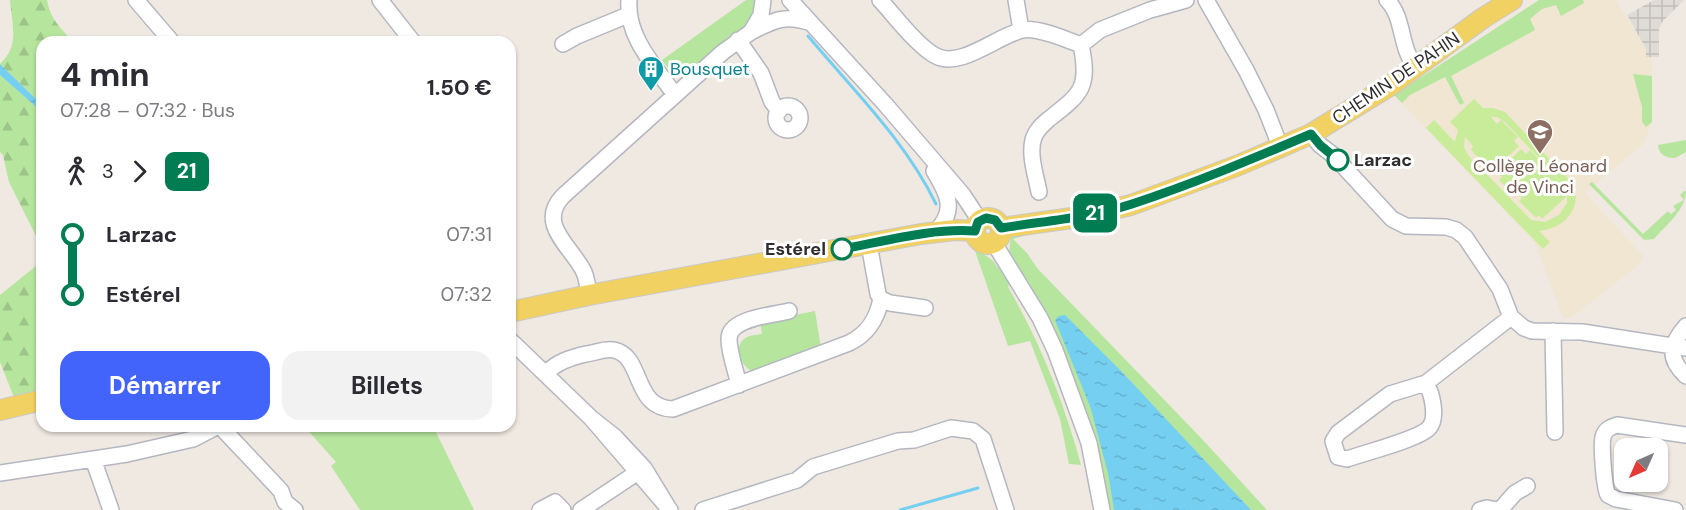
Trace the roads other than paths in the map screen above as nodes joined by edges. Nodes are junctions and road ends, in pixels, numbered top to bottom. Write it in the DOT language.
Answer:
graph roads {
  1 [pos="136,0"];
  2 [pos="380,0"];
  3 [pos="880,0"];
  4 [pos="1016,0"];
  5 [pos="1186,0"];
  6 [pos="1206,0"];
  7 [pos="1387,0"];
  8 [pos="1512,0"];
  9 [pos="791,2"];
  10 [pos="763,4"];
  11 [pos="628,8"];
  12 [pos="776,19"];
  13 [pos="813,24"];
  14 [pos="1022,30"];
  15 [pos="167,36"];
  16 [pos="408,36"];
  17 [pos="744,36"];
  18 [pos="563,44"];
  19 [pos="1081,45"];
  20 [pos="1416,67"];
  21 [pos="675,95"];
  22 [pos="779,111"];
  23 [pos="1318,130"];
  24 [pos="915,140"];
  25 [pos="1280,146"];
  26 [pos="1038,192"];
  27 [pos="978,226"];
  28 [pos="935,232"];
  29 [pos="998,235"];
  30 [pos="869,244"];
  31 [pos="589,296"];
  32 [pos="881,299"];
  33 [pos="925,308"];
  34 [pos="516,311"];
  35 [pos="789,311"];
  36 [pos="1511,317"];
  37 [pos="1686,326"];
  38 [pos="1553,331"];
  39 [pos="516,346"];
  40 [pos="1679,347"];
  41 [pos="545,374"];
  42 [pos="1686,375"];
  43 [pos="1426,383"];
  44 [pos="740,385"];
  45 [pos="36,401"];
  46 [pos="0,410"];
  47 [pos="1686,419"];
  48 [pos="208,432"];
  49 [pos="225,432"];
  50 [pos="1555,432"];
  51 [pos="1685,435"];
  52 [pos="93,459"];
  53 [pos="640,470"];
  54 [pos="0,473"];
  55 [pos="1527,486"];
  56 [pos="286,507"];
  57 [pos="670,509"];
  58 [pos="111,510"];
  59 [pos="540,510"];
  60 [pos="562,510"];
  61 [pos="581,510"];
  62 [pos="704,510"];
  63 [pos="1006,510"];
  64 [pos="1102,510"];
  65 [pos="1480,510"];
  66 [pos="1498,510"];
  67 [pos="1675,510"];
  1 -- 15 [label="street"];
  2 -- 16 [label="street"];
  3 -- 14 [label="street"];
  4 -- 14 [label="street"];
  5 -- 19 [label="street"];
  6 -- 25 [label="street"];
  7 -- 20 [label="street"];
  8 -- 20 [label="main road, CHEMIN DE PAHIN"];
  9 -- 12 [label="street"];
  9 -- 13 [label="street"];
  10 -- 12 [label="street"];
  10 -- 17 [label="street"];
  11 -- 18 [label="street"];
  11 -- 21 [label="street"];
  12 -- 13 [label="street"];
  12 -- 17 [label="street"];
  13 -- 24 [label="street"];
  14 -- 19 [label="street"];
  17 -- 21 [label="street"];
  17 -- 22 [label="street"];
  19 -- 26 [label="street"];
  20 -- 23 [label="main road, CHEMIN DE PAHIN"];
  21 -- 31 [label="street"];
  23 -- 25 [label="main road, CHEMIN DE PAHIN"];
  23 -- 36 [label="street"];
  24 -- 27 [label="street"];
  24 -- 28 [label="street"];
  25 -- 29 [label="main road, CHEMIN DE PAHIN"];
  27 -- 28 [label="main road"];
  27 -- 29 [label="main road"];
  28 -- 30 [label="main road"];
  29 -- 64 [label="street"];
  30 -- 31 [label="main road"];
  30 -- 32 [label="street"];
  31 -- 34 [label="main road"];
  32 -- 33 [label="street"];
  32 -- 44 [label="street"];
  35 -- 44 [label="street"];
  36 -- 38 [label="street"];
  36 -- 43 [label="street"];
  37 -- 40 [label="street"];
  38 -- 40 [label="street"];
  38 -- 50 [label="street"];
  39 -- 41 [label="street"];
  40 -- 42 [label="street"];
  41 -- 44 [label="street"];
  41 -- 53 [label="street"];
  43 -- 43 [label="street"];
  45 -- 46 [label="main road"];
  47 -- 51 [label="street"];
  48 -- 52 [label="street"];
  49 -- 56 [label="street"];
  51 -- 67 [label="street"];
  52 -- 54 [label="street"];
  52 -- 58 [label="street"];
  53 -- 57 [label="street"];
  53 -- 61 [label="street"];
  55 -- 66 [label="street"];
  59 -- 60 [label="street"];
  62 -- 63 [label="street"];
  65 -- 66 [label="street"];
}
